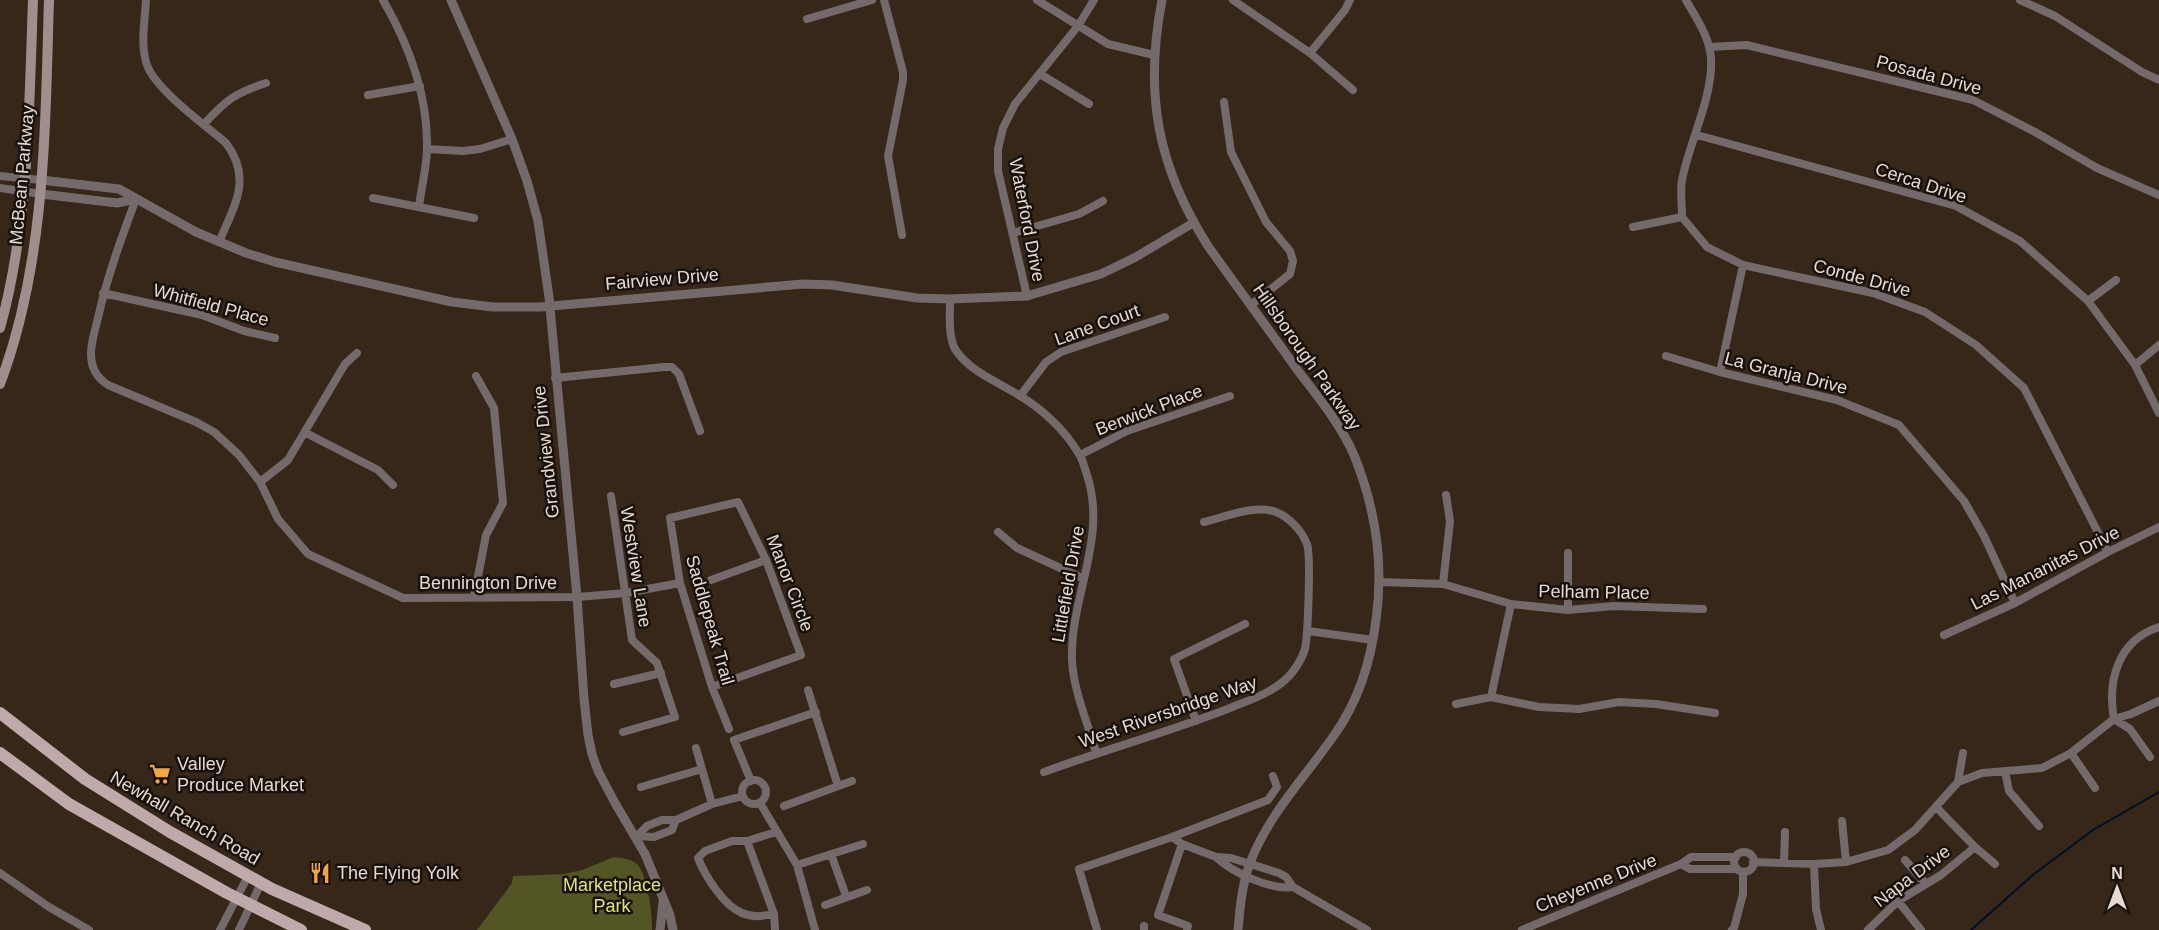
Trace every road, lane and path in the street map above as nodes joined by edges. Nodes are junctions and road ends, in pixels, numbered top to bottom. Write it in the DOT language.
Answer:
graph roads {
  1 [pos="33,0"];
  2 [pos="49,0"];
  3 [pos="146,0"];
  4 [pos="383,0"];
  5 [pos="451,0"];
  6 [pos="872,0"];
  7 [pos="884,0"];
  8 [pos="1037,0"];
  9 [pos="1094,0"];
  10 [pos="1162,0"];
  11 [pos="1233,0"];
  12 [pos="1350,0"];
  13 [pos="1686,0"];
  14 [pos="2020,0"];
  15 [pos="807,19"];
  16 [pos="1078,26"];
  17 [pos="1709,47"];
  18 [pos="1310,53"];
  19 [pos="1154,55"];
  20 [pos="1040,74"];
  21 [pos="2159,80"];
  22 [pos="266,83"];
  23 [pos="420,86"];
  24 [pos="1353,90"];
  25 [pos="368,96"];
  26 [pos="1224,102"];
  27 [pos="1089,104"];
  28 [pos="204,124"];
  29 [pos="1697,135"];
  30 [pos="512,139"];
  31 [pos="427,149"];
  32 [pos="0,176"];
  33 [pos="24,179"];
  34 [pos="41,180"];
  35 [pos="0,188"];
  36 [pos="23,192"];
  37 [pos="41,194"];
  38 [pos="2159,195"];
  39 [pos="373,198"];
  40 [pos="136,199"];
  41 [pos="1103,201"];
  42 [pos="418,207"];
  43 [pos="1682,217"];
  44 [pos="474,218"];
  45 [pos="1193,223"];
  46 [pos="1633,227"];
  47 [pos="1012,233"];
  48 [pos="902,234"];
  49 [pos="219,242"];
  50 [pos="1743,265"];
  51 [pos="2116,280"];
  52 [pos="103,294"];
  53 [pos="1027,296"];
  54 [pos="950,299"];
  55 [pos="2088,301"];
  56 [pos="1251,305"];
  57 [pos="549,306"];
  58 [pos="1166,317"];
  59 [pos="0,328"];
  60 [pos="275,338"];
  61 [pos="2159,345"];
  62 [pos="357,353"];
  63 [pos="1666,356"];
  64 [pos="2134,365"];
  65 [pos="1720,372"];
  66 [pos="476,376"];
  67 [pos="555,378"];
  68 [pos="0,384"];
  69 [pos="1020,396"];
  70 [pos="1230,396"];
  71 [pos="2159,413"];
  72 [pos="699,431"];
  73 [pos="306,433"];
  74 [pos="1080,455"];
  75 [pos="260,482"];
  76 [pos="393,485"];
  77 [pos="1446,495"];
  78 [pos="611,496"];
  79 [pos="670,518"];
  80 [pos="1204,522"];
  81 [pos="2159,528"];
  82 [pos="998,532"];
  83 [pos="2108,552"];
  84 [pos="1568,553"];
  85 [pos="765,560"];
  86 [pos="1084,579"];
  87 [pos="711,580"];
  88 [pos="1380,582"];
  89 [pos="680,583"];
  90 [pos="1443,584"];
  91 [pos="626,593"];
  92 [pos="474,597"];
  93 [pos="577,597"];
  94 [pos="2015,603"];
  95 [pos="1511,604"];
  96 [pos="1703,609"];
  97 [pos="1568,610"];
  98 [pos="1245,624"];
  99 [pos="2159,627"];
  100 [pos="1308,631"];
  101 [pos="1944,635"];
  102 [pos="1373,640"];
  103 [pos="661,673"];
  104 [pos="614,684"];
  105 [pos="712,687"];
  106 [pos="808,690"];
  107 [pos="1491,697"];
  108 [pos="2159,701"];
  109 [pos="1456,704"];
  110 [pos="816,712"];
  111 [pos="1715,712"];
  112 [pos="0,713"];
  113 [pos="2114,719"];
  114 [pos="1196,721"];
  115 [pos="729,729"];
  116 [pos="623,732"];
  117 [pos="696,748"];
  118 [pos="1096,752"];
  119 [pos="0,753"];
  120 [pos="1963,753"];
  121 [pos="2071,753"];
  122 [pos="2150,757"];
  123 [pos="702,769"];
  124 [pos="2005,771"];
  125 [pos="1044,772"];
  126 [pos="1273,776"];
  127 [pos="751,781"];
  128 [pos="852,781"];
  129 [pos="1958,782"];
  130 [pos="838,786"];
  131 [pos="641,787"];
  132 [pos="2095,788"];
  133 [pos="742,796"];
  134 [pos="760,802"];
  135 [pos="712,804"];
  136 [pos="784,806"];
  137 [pos="1936,807"];
  138 [pos="676,820"];
  139 [pos="1842,821"];
  140 [pos="2039,826"];
  141 [pos="776,832"];
  142 [pos="1785,832"];
  143 [pos="637,837"];
  144 [pos="1172,837"];
  145 [pos="747,842"];
  146 [pos="863,844"];
  147 [pos="1182,844"];
  148 [pos="1975,847"];
  149 [pos="831,854"];
  150 [pos="1216,857"];
  151 [pos="1736,857"];
  152 [pos="1905,860"];
  153 [pos="1754,862"];
  154 [pos="1846,862"];
  155 [pos="1250,863"];
  156 [pos="1784,863"];
  157 [pos="1681,864"];
  158 [pos="1814,864"];
  159 [pos="1995,864"];
  160 [pos="797,865"];
  161 [pos="1740,871"];
  162 [pos="0,873"];
  163 [pos="1247,875"];
  164 [pos="248,876"];
  165 [pos="261,883"];
  166 [pos="1926,884"];
  167 [pos="1293,887"];
  168 [pos="867,890"];
  169 [pos="846,896"];
  170 [pos="237,898"];
  171 [pos="663,900"];
  172 [pos="1898,901"];
  173 [pos="825,904"];
  174 [pos="251,905"];
  175 [pos="774,914"];
  176 [pos="1735,929"];
  177 [pos="89,930"];
  178 [pos="220,930"];
  179 [pos="239,930"];
  180 [pos="301,930"];
  181 [pos="365,930"];
  182 [pos="660,930"];
  183 [pos="673,930"];
  184 [pos="774,930"];
  185 [pos="815,930"];
  186 [pos="1097,930"];
  187 [pos="1187,930"];
  188 [pos="1238,930"];
  189 [pos="1367,930"];
  190 [pos="1522,930"];
  191 [pos="1821,930"];
  192 [pos="1868,930"];
  193 [pos="1921,930"];
  1 -- 33 [label="main road, McBean Parkway"];
  2 -- 34 [label="main road, McBean Parkway"];
  3 -- 28 [label="street"];
  4 -- 23 [label="street"];
  5 -- 30 [label="street, Grandview Drive"];
  6 -- 15 [label="street"];
  7 -- 48 [label="street"];
  8 -- 16 [label="street"];
  9 -- 16 [label="street, Waterford Drive"];
  10 -- 19 [label="street, Hillsborough Parkway"];
  11 -- 18 [label="street"];
  12 -- 18 [label="street"];
  13 -- 17 [label="street"];
  14 -- 21 [label="street"];
  16 -- 19 [label="street"];
  16 -- 20 [label="street, Waterford Drive"];
  17 -- 29 [label="street"];
  17 -- 38 [label="street, Posada Drive"];
  18 -- 24 [label="street"];
  19 -- 45 [label="street, Hillsborough Parkway"];
  20 -- 27 [label="street"];
  20 -- 47 [label="street, Waterford Drive"];
  22 -- 28 [label="street"];
  23 -- 25 [label="street"];
  23 -- 31 [label="street"];
  26 -- 56 [label="street"];
  28 -- 49 [label="street"];
  29 -- 43 [label="street"];
  29 -- 55 [label="street, Cerca Drive"];
  30 -- 31 [label="street"];
  30 -- 57 [label="street, Grandview Drive"];
  31 -- 42 [label="street"];
  32 -- 33 [label="street, Fairview Drive"];
  33 -- 34 [label="street, Fairview Drive"];
  33 -- 36 [label="main road, McBean Parkway"];
  34 -- 37 [label="main road, McBean Parkway"];
  34 -- 40 [label="street, Fairview Drive"];
  35 -- 36 [label="street"];
  36 -- 37 [label="street"];
  36 -- 59 [label="main road, McBean Parkway"];
  37 -- 40 [label="street"];
  37 -- 68 [label="main road, McBean Parkway"];
  39 -- 42 [label="street"];
  40 -- 49 [label="street, Fairview Drive"];
  40 -- 52 [label="street, Bennington Drive"];
  41 -- 47 [label="street"];
  42 -- 44 [label="street"];
  43 -- 46 [label="street"];
  43 -- 50 [label="street, Conde Drive"];
  45 -- 53 [label="street, Fairview Drive"];
  45 -- 56 [label="street, Hillsborough Parkway"];
  47 -- 53 [label="street, Waterford Drive"];
  49 -- 57 [label="street, Fairview Drive"];
  50 -- 65 [label="street"];
  50 -- 83 [label="street, Conde Drive"];
  51 -- 55 [label="street"];
  52 -- 60 [label="street, Whitfield Place"];
  52 -- 75 [label="street, Bennington Drive"];
  53 -- 54 [label="street, Fairview Drive"];
  54 -- 57 [label="street, Fairview Drive"];
  54 -- 69 [label="street, Littlefield Drive"];
  55 -- 64 [label="street, Cerca Drive"];
  56 -- 88 [label="street, Hillsborough Parkway"];
  57 -- 67 [label="street, Grandview Drive"];
  58 -- 69 [label="street, Lane Court"];
  61 -- 64 [label="street"];
  62 -- 73 [label="street"];
  63 -- 65 [label="street, La Granja Drive"];
  64 -- 71 [label="street, Cerca Drive"];
  65 -- 94 [label="street, La Granja Drive"];
  66 -- 92 [label="street"];
  67 -- 72 [label="street"];
  67 -- 93 [label="street, Grandview Drive"];
  69 -- 74 [label="street, Littlefield Drive"];
  70 -- 74 [label="street, Berwick Place"];
  73 -- 75 [label="street"];
  73 -- 76 [label="street"];
  74 -- 86 [label="street, Littlefield Drive"];
  75 -- 92 [label="street, Bennington Drive"];
  77 -- 90 [label="street"];
  78 -- 91 [label="street, Westview Lane"];
  79 -- 85 [label="street, Manor Circle"];
  79 -- 89 [label="street, Saddlepeak Trail"];
  80 -- 100 [label="street"];
  81 -- 83 [label="street, Las Mananitas Drive"];
  82 -- 86 [label="street"];
  83 -- 94 [label="street, Las Mananitas Drive"];
  84 -- 97 [label="street"];
  85 -- 87 [label="street"];
  85 -- 105 [label="street, Manor Circle"];
  86 -- 118 [label="street, Littlefield Drive"];
  88 -- 90 [label="street, Pelham Place"];
  88 -- 102 [label="street, Hillsborough Parkway"];
  89 -- 91 [label="street, Bennington Drive"];
  89 -- 105 [label="street, Saddlepeak Trail"];
  90 -- 95 [label="street, Pelham Place"];
  91 -- 93 [label="street, Bennington Drive"];
  91 -- 103 [label="street, Westview Lane"];
  92 -- 93 [label="street, Bennington Drive"];
  93 -- 143 [label="street, Grandview Drive"];
  94 -- 101 [label="street, Las Mananitas Drive"];
  95 -- 97 [label="street, Pelham Place"];
  95 -- 107 [label="street"];
  96 -- 97 [label="street, Pelham Place"];
  98 -- 114 [label="street"];
  99 -- 113 [label="street"];
  100 -- 102 [label="street"];
  100 -- 114 [label="street, West Riversbridge Way"];
  102 -- 155 [label="street, Hillsborough Parkway"];
  103 -- 104 [label="street"];
  103 -- 116 [label="street, Westview Lane"];
  105 -- 115 [label="street, Saddlepeak Trail"];
  106 -- 110 [label="street"];
  107 -- 109 [label="street"];
  107 -- 111 [label="street"];
  108 -- 113 [label="street"];
  110 -- 127 [label="street"];
  110 -- 130 [label="street"];
  112 -- 164 [label="main road, Newhall Ranch Road"];
  113 -- 121 [label="street"];
  113 -- 122 [label="street"];
  114 -- 118 [label="street, West Riversbridge Way"];
  117 -- 123 [label="street"];
  118 -- 125 [label="street, West Riversbridge Way"];
  119 -- 170 [label="main road"];
  120 -- 129 [label="street"];
  121 -- 124 [label="street"];
  121 -- 132 [label="street"];
  123 -- 131 [label="street"];
  123 -- 135 [label="street"];
  124 -- 129 [label="street"];
  124 -- 140 [label="street"];
  126 -- 144 [label="street"];
  127 -- 133 [label="street"];
  127 -- 134 [label="street"];
  128 -- 130 [label="street"];
  129 -- 137 [label="street"];
  130 -- 136 [label="street"];
  133 -- 134 [label="street"];
  133 -- 135 [label="street"];
  134 -- 141 [label="street"];
  135 -- 138 [label="street"];
  137 -- 148 [label="street"];
  137 -- 154 [label="street"];
  138 -- 143 [label="street"];
  138 -- 143 [label="street"];
  139 -- 154 [label="street"];
  141 -- 145 [label="street"];
  141 -- 160 [label="street"];
  142 -- 156 [label="street"];
  143 -- 171 [label="street, Grandview Drive"];
  144 -- 147 [label="street"];
  144 -- 186 [label="street"];
  145 -- 175 [label="street"];
  145 -- 175 [label="street"];
  146 -- 149 [label="street"];
  147 -- 150 [label="street"];
  147 -- 187 [label="street"];
  148 -- 159 [label="street"];
  148 -- 166 [label="street, Napa Drive"];
  149 -- 160 [label="street"];
  149 -- 169 [label="street"];
  150 -- 155 [label="street"];
  150 -- 163 [label="street"];
  151 -- 153 [label="street"];
  151 -- 157 [label="street, Cheyenne Drive"];
  151 -- 161 [label="street"];
  152 -- 166 [label="street"];
  153 -- 156 [label="street"];
  153 -- 161 [label="street"];
  154 -- 158 [label="street"];
  155 -- 163 [label="street, Hillsborough Parkway"];
  155 -- 167 [label="street"];
  156 -- 158 [label="street"];
  157 -- 161 [label="street, Cheyenne Drive"];
  157 -- 190 [label="street, Cheyenne Drive"];
  158 -- 191 [label="street"];
  160 -- 185 [label="street"];
  161 -- 176 [label="street"];
  162 -- 177 [label="street"];
  163 -- 167 [label="street"];
  163 -- 188 [label="street, Hillsborough Parkway"];
  164 -- 165 [label="main road, Newhall Ranch Road"];
  164 -- 170 [label="street"];
  165 -- 174 [label="street"];
  165 -- 181 [label="main road, Newhall Ranch Road"];
  166 -- 172 [label="street, Napa Drive"];
  167 -- 189 [label="street"];
  168 -- 169 [label="street"];
  169 -- 173 [label="street"];
  170 -- 174 [label="main road"];
  170 -- 178 [label="street"];
  171 -- 182 [label="street, Grandview Drive"];
  171 -- 183 [label="street, Grandview Drive"];
  172 -- 192 [label="street, Napa Drive"];
  172 -- 193 [label="street"];
  174 -- 179 [label="street"];
  174 -- 180 [label="main road"];
  175 -- 184 [label="street"];
}
